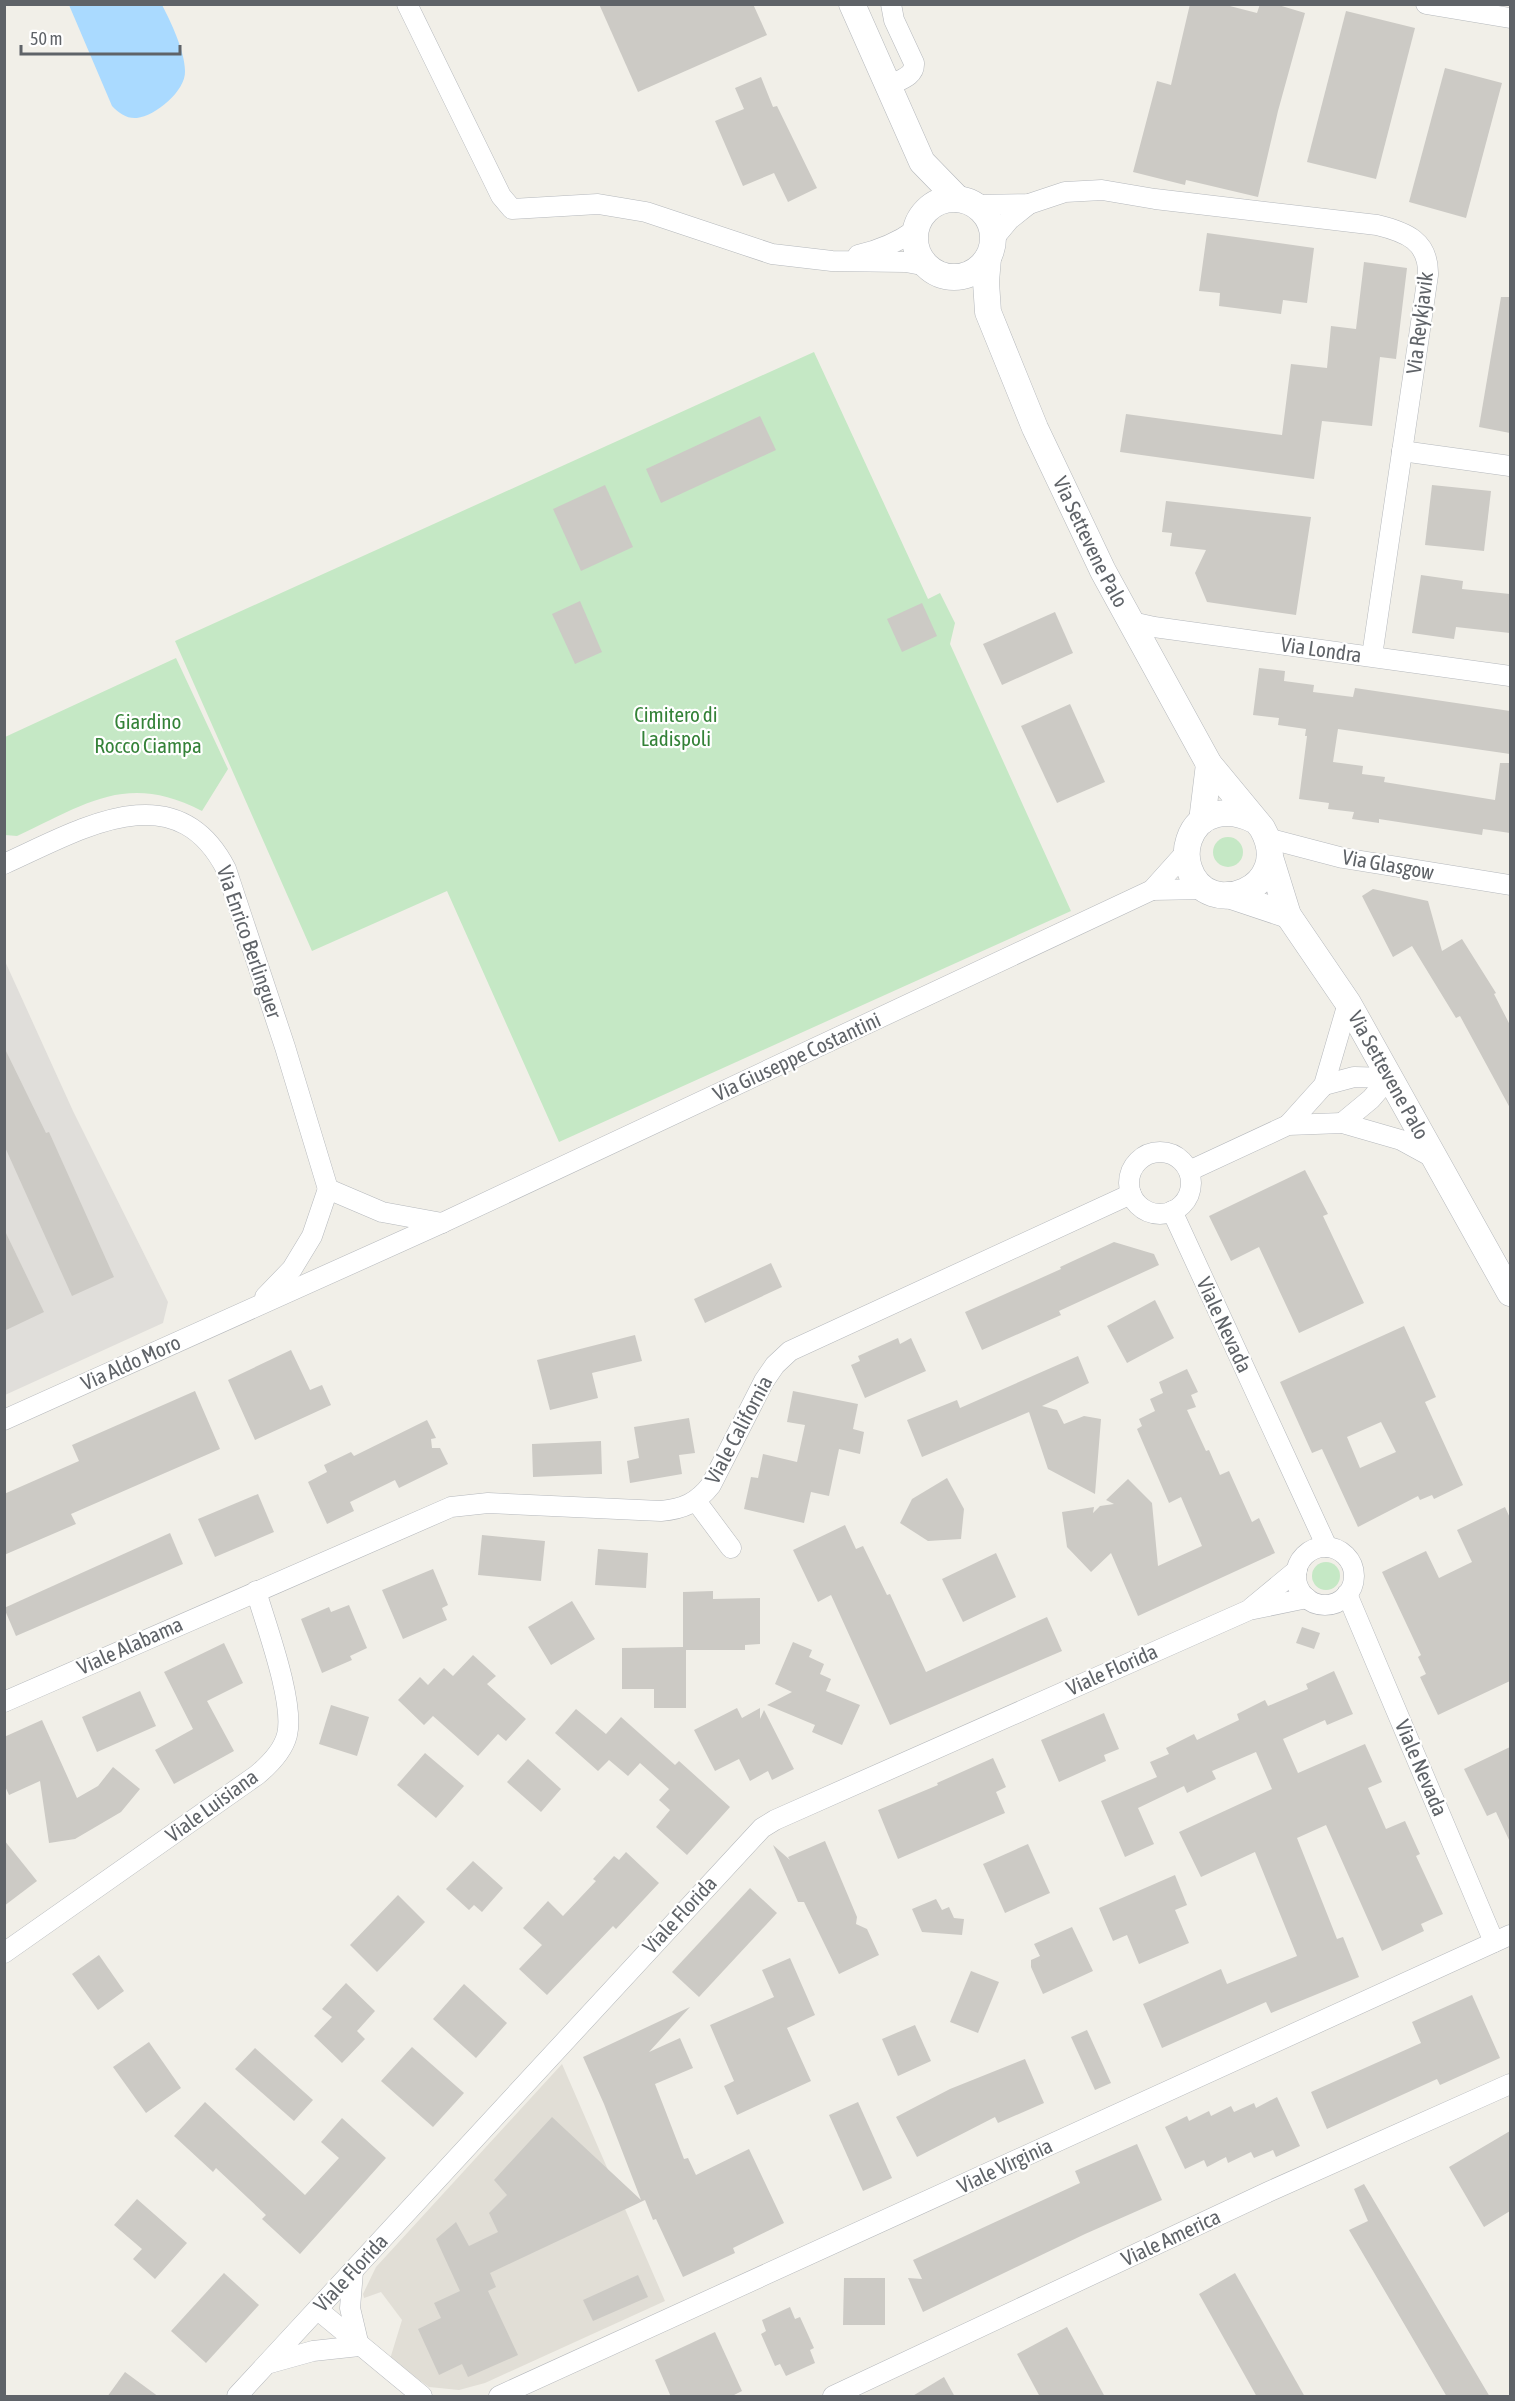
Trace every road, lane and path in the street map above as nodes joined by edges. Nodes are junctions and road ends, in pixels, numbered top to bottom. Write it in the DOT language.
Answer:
graph roads {
  1 [pos="407,4"];
  2 [pos="852,4"];
  3 [pos="891,4"];
  4 [pos="1426,4"];
  5 [pos="1510,18"];
  6 [pos="888,86"];
  7 [pos="922,162"];
  8 [pos="967,202"];
  9 [pos="1029,204"];
  10 [pos="918,223"];
  11 [pos="991,248"];
  12 [pos="832,261"];
  13 [pos="927,266"];
  14 [pos="955,277"];
  15 [pos="988,312"];
  16 [pos="1402,451"];
  17 [pos="1510,466"];
  18 [pos="1132,622"];
  19 [pos="1372,656"];
  20 [pos="1510,676"];
  21 [pos="1209,764"];
  22 [pos="1202,821"];
  23 [pos="1264,838"];
  24 [pos="1187,851"];
  25 [pos="4,864"];
  26 [pos="1510,885"];
  27 [pos="1152,890"];
  28 [pos="1217,892"];
  29 [pos="1288,915"];
  30 [pos="1348,1003"];
  31 [pos="1389,1078"];
  32 [pos="1324,1085"];
  33 [pos="1342,1123"];
  34 [pos="1288,1125"];
  35 [pos="1434,1158"];
  36 [pos="1189,1171"];
  37 [pos="328,1189"];
  38 [pos="1131,1194"];
  39 [pos="1172,1211"];
  40 [pos="442,1223"];
  41 [pos="1510,1293"];
  42 [pos="257,1306"];
  43 [pos="4,1420"];
  44 [pos="696,1501"];
  45 [pos="1306,1503"];
  46 [pos="1327,1547"];
  47 [pos="731,1548"];
  48 [pos="1301,1563"];
  49 [pos="256,1591"];
  50 [pos="1347,1594"];
  51 [pos="1307,1598"];
  52 [pos="1249,1610"];
  53 [pos="4,1702"];
  54 [pos="1502,1938"];
  55 [pos="4,1953"];
  56 [pos="1510,2084"];
  57 [pos="353,2271"];
  58 [pos="318,2310"];
  59 [pos="359,2346"];
  60 [pos="268,2364"];
  61 [pos="237,2397"];
  62 [pos="422,2397"];
  63 [pos="499,2397"];
  64 [pos="833,2397"];
  1 -- 12 [label="street"];
  2 -- 6 [label="street, Via Settevene Palo"];
  3 -- 6 [label="street"];
  4 -- 5 [label="street"];
  6 -- 7 [label="street, Via Settevene Palo"];
  7 -- 8 [label="street, Via Settevene Palo"];
  7 -- 10 [label="street, Via Settevene Palo"];
  8 -- 9 [label="street, Via Reykjavik"];
  8 -- 10 [label="street"];
  8 -- 11 [label="street, Via Settevene Palo"];
  9 -- 11 [label="street, Via Reykjavik"];
  9 -- 16 [label="street, Via Reykjavik"];
  10 -- 12 [label="street"];
  10 -- 13 [label="street, Via Settevene Palo"];
  11 -- 14 [label="street"];
  11 -- 15 [label="street, Via Settevene Palo"];
  12 -- 13 [label="street"];
  13 -- 14 [label="street, Via Settevene Palo"];
  14 -- 15 [label="street, Via Settevene Palo"];
  15 -- 18 [label="street, Via Settevene Palo"];
  16 -- 17 [label="street"];
  16 -- 19 [label="street, Via Reykjavik"];
  18 -- 19 [label="street, Via Londra"];
  18 -- 21 [label="street, Via Settevene Palo"];
  19 -- 20 [label="street, Via Londra"];
  21 -- 22 [label="street"];
  21 -- 23 [label="street, Via Settevene Palo"];
  22 -- 23 [label="street"];
  22 -- 24 [label="street"];
  23 -- 26 [label="street, Via Glasgow"];
  23 -- 28 [label="street"];
  23 -- 29 [label="street, Via Settevene Palo"];
  24 -- 27 [label="street"];
  24 -- 28 [label="street"];
  25 -- 37 [label="street, Via Enrico Berlinguer"];
  27 -- 28 [label="street"];
  27 -- 40 [label="street, Via Giuseppe Costantini"];
  28 -- 29 [label="street"];
  29 -- 30 [label="street, Via Settevene Palo"];
  30 -- 31 [label="street, Via Settevene Palo"];
  30 -- 32 [label="street"];
  31 -- 32 [label="street"];
  31 -- 33 [label="street"];
  31 -- 35 [label="street, Via Settevene Palo"];
  32 -- 34 [label="street"];
  33 -- 34 [label="street"];
  33 -- 35 [label="street"];
  34 -- 36 [label="street"];
  35 -- 41 [label="street, Via Settevene Palo"];
  36 -- 38 [label="street"];
  36 -- 39 [label="street"];
  37 -- 40 [label="street"];
  37 -- 42 [label="street"];
  38 -- 39 [label="street"];
  38 -- 44 [label="street, Viale California"];
  39 -- 45 [label="street, Viale Nevada"];
  40 -- 42 [label="street, Via Giuseppe Costantini"];
  42 -- 43 [label="street, Via Aldo Moro"];
  44 -- 47 [label="street"];
  44 -- 49 [label="street, Viale California"];
  45 -- 46 [label="street, Viale Nevada"];
  45 -- 48 [label="street, Viale Nevada"];
  46 -- 48 [label="street"];
  46 -- 50 [label="street"];
  48 -- 51 [label="street"];
  48 -- 52 [label="street, Viale Florida"];
  49 -- 53 [label="street, Viale Alabama"];
  49 -- 55 [label="street, Viale Luisiana"];
  50 -- 51 [label="street"];
  50 -- 54 [label="street, Viale Nevada"];
  51 -- 52 [label="street, Viale Florida"];
  52 -- 57 [label="street, Viale Florida"];
  54 -- 63 [label="street, Viale Virginia"];
  56 -- 64 [label="street, Viale America"];
  57 -- 58 [label="street, Viale Florida"];
  57 -- 59 [label="street"];
  58 -- 59 [label="street"];
  58 -- 60 [label="street, Viale Florida"];
  59 -- 60 [label="street"];
  59 -- 62 [label="street"];
  60 -- 61 [label="street, Viale Florida"];
}
